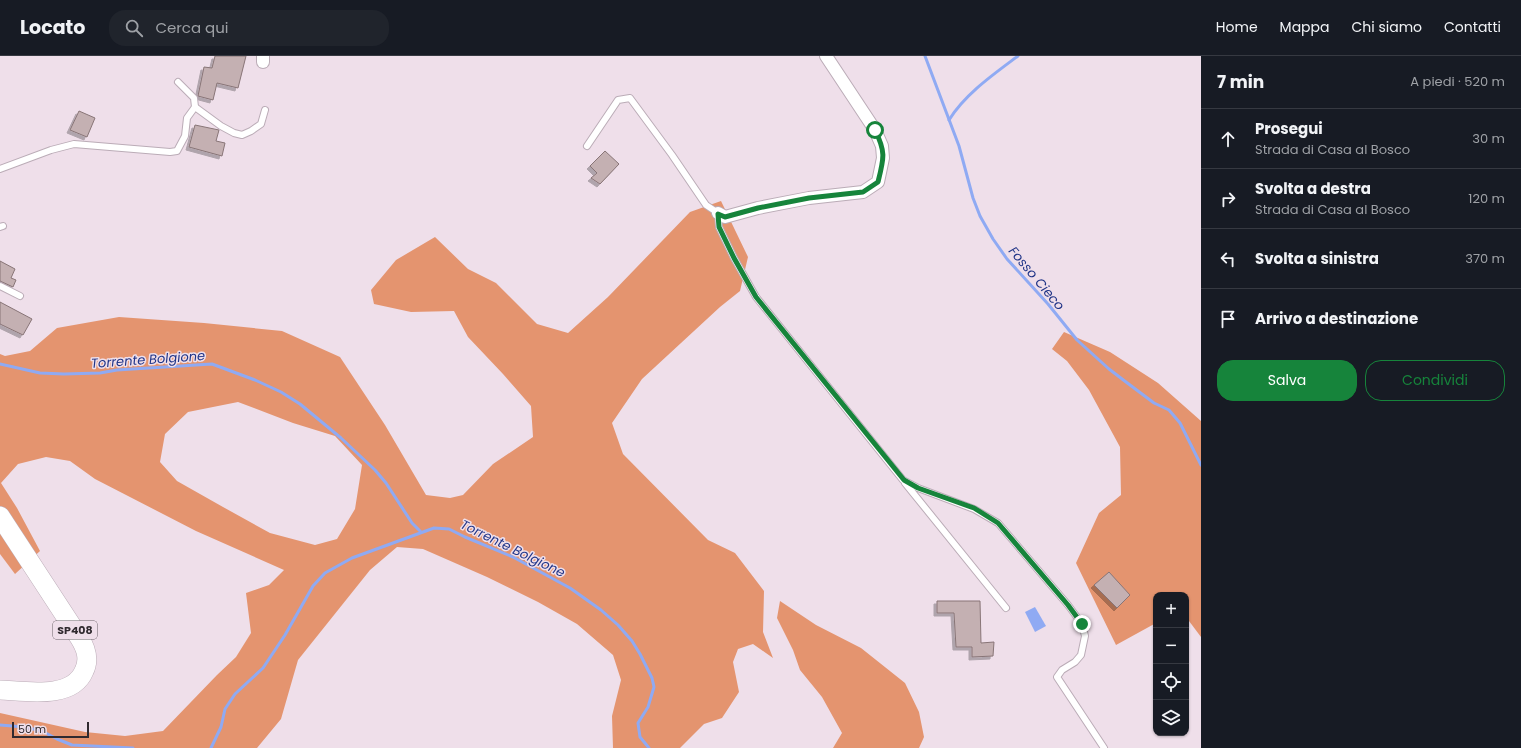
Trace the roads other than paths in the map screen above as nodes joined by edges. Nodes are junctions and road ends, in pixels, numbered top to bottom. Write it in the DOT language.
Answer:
graph roads {
  1 [pos="826,56"];
  2 [pos="178,82"];
  3 [pos="195,107"];
  4 [pos="265,110"];
  5 [pos="587,146"];
  6 [pos="0,169"];
  7 [pos="718,214"];
  8 [pos="0,286"];
  9 [pos="20,296"];
  10 [pos="904,480"];
  11 [pos="0,516"];
  12 [pos="1006,608"];
  13 [pos="0,690"];
  14 [pos="1104,748"];
  1 -- 7 [label="street"];
  2 -- 3 [label="lane"];
  3 -- 4 [label="lane"];
  3 -- 6 [label="lane"];
  5 -- 7 [label="lane"];
  7 -- 10 [label="lane"];
  8 -- 9 [label="lane"];
  10 -- 12 [label="lane"];
  10 -- 14 [label="lane"];
  11 -- 13 [label="main road, SP408"];
}
